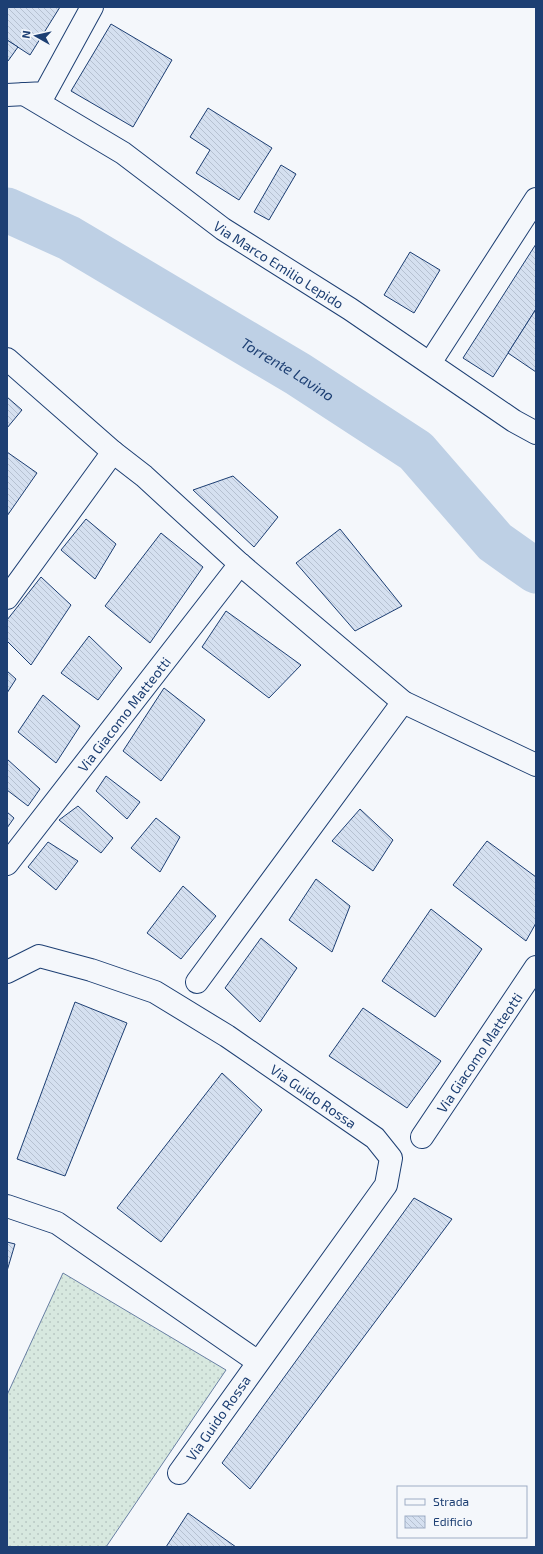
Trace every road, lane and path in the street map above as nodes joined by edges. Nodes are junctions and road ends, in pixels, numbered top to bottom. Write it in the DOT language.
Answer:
graph roads {
  1 [pos="92,7"];
  2 [pos="16,95"];
  3 [pos="536,199"];
  4 [pos="7,359"];
  5 [pos="430,363"];
  6 [pos="536,433"];
  7 [pos="113,452"];
  8 [pos="240,564"];
  9 [pos="7,598"];
  10 [pos="403,702"];
  11 [pos="536,765"];
  12 [pos="7,864"];
  13 [pos="536,967"];
  14 [pos="7,972"];
  15 [pos="197,982"];
  16 [pos="422,1137"];
  17 [pos="7,1206"];
  18 [pos="258,1362"];
  19 [pos="179,1473"];
  1 -- 2 [label="street, Via Marco Emilio Lepido"];
  2 -- 5 [label="street, Via Marco Emilio Lepido"];
  3 -- 5 [label="street"];
  4 -- 7 [label="street"];
  5 -- 6 [label="street, Via Marco Emilio Lepido"];
  7 -- 8 [label="street"];
  7 -- 9 [label="street"];
  8 -- 10 [label="street"];
  8 -- 12 [label="street, Via Giacomo Matteotti"];
  10 -- 11 [label="street"];
  10 -- 15 [label="street"];
  13 -- 16 [label="street, Via Giacomo Matteotti"];
  14 -- 18 [label="street, Via Guido Rossa"];
  17 -- 18 [label="street, Via Guido Rossa"];
  18 -- 19 [label="street, Via Guido Rossa"];
}
